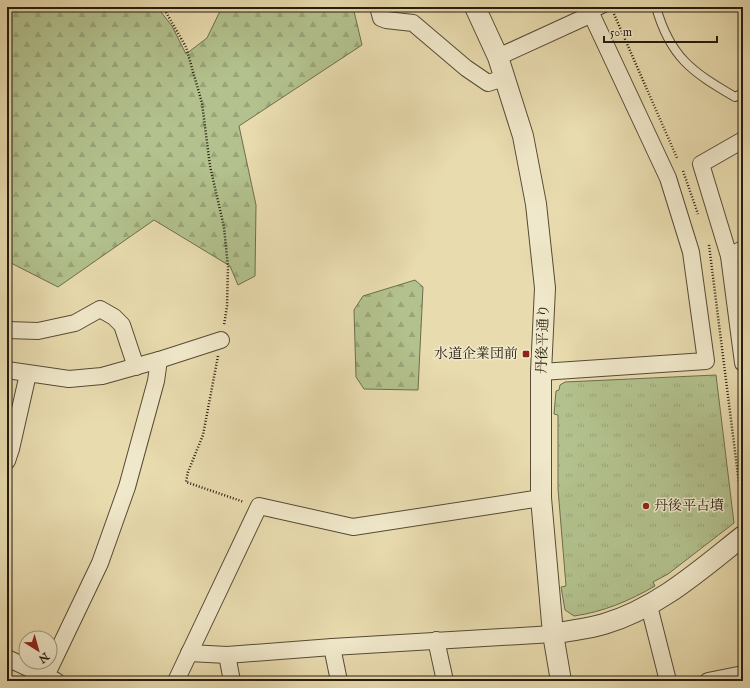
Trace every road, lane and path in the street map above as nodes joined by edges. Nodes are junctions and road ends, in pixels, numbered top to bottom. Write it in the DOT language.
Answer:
graph roads {
  1 [pos="163,7"];
  2 [pos="378,7"];
  3 [pos="475,7"];
  4 [pos="607,7"];
  5 [pos="656,7"];
  6 [pos="590,11"];
  7 [pos="498,57"];
  8 [pos="504,78"];
  9 [pos="743,93"];
  10 [pos="743,140"];
  11 [pos="736,253"];
  12 [pos="7,330"];
  13 [pos="221,340"];
  14 [pos="159,360"];
  15 [pos="743,363"];
  16 [pos="136,367"];
  17 [pos="7,370"];
  18 [pos="541,372"];
  19 [pos="28,374"];
  20 [pos="7,461"];
  21 [pos="540,498"];
  22 [pos="259,506"];
  23 [pos="743,536"];
  24 [pos="649,606"];
  25 [pos="553,634"];
  26 [pos="436,640"];
  27 [pos="332,647"];
  28 [pos="189,653"];
  29 [pos="227,655"];
  30 [pos="7,658"];
  31 [pos="743,674"];
  32 [pos="51,678"];
  33 [pos="176,681"];
  34 [pos="232,681"];
  35 [pos="339,681"];
  36 [pos="445,681"];
  37 [pos="561,681"];
  38 [pos="668,681"];
  39 [pos="708,681"];
  1 -- 13 [label="path"];
  2 -- 8 [label="street"];
  3 -- 7 [label="street, 丹後平通り"];
  4 -- 6 [label="lane"];
  5 -- 9 [label="lane"];
  6 -- 7 [label="street"];
  6 -- 18 [label="street"];
  7 -- 8 [label="street, 丹後平通り"];
  8 -- 18 [label="street, 丹後平通り"];
  10 -- 11 [label="street"];
  11 -- 15 [label="street"];
  12 -- 16 [label="street"];
  13 -- 14 [label="street"];
  13 -- 22 [label="path"];
  14 -- 16 [label="street"];
  14 -- 32 [label="street"];
  16 -- 19 [label="street"];
  17 -- 19 [label="street"];
  18 -- 21 [label="street, 丹後平通り"];
  19 -- 20 [label="street"];
  21 -- 22 [label="street"];
  21 -- 25 [label="street, 丹後平通り"];
  22 -- 28 [label="street"];
  23 -- 24 [label="street"];
  24 -- 25 [label="street"];
  24 -- 38 [label="street"];
  25 -- 26 [label="street"];
  25 -- 37 [label="street, 丹後平通り"];
  26 -- 27 [label="street"];
  26 -- 36 [label="street"];
  27 -- 29 [label="street"];
  27 -- 35 [label="street"];
  28 -- 29 [label="street"];
  28 -- 33 [label="street"];
  29 -- 34 [label="street"];
  30 -- 32 [label="street"];
  31 -- 39 [label="street"];
}
